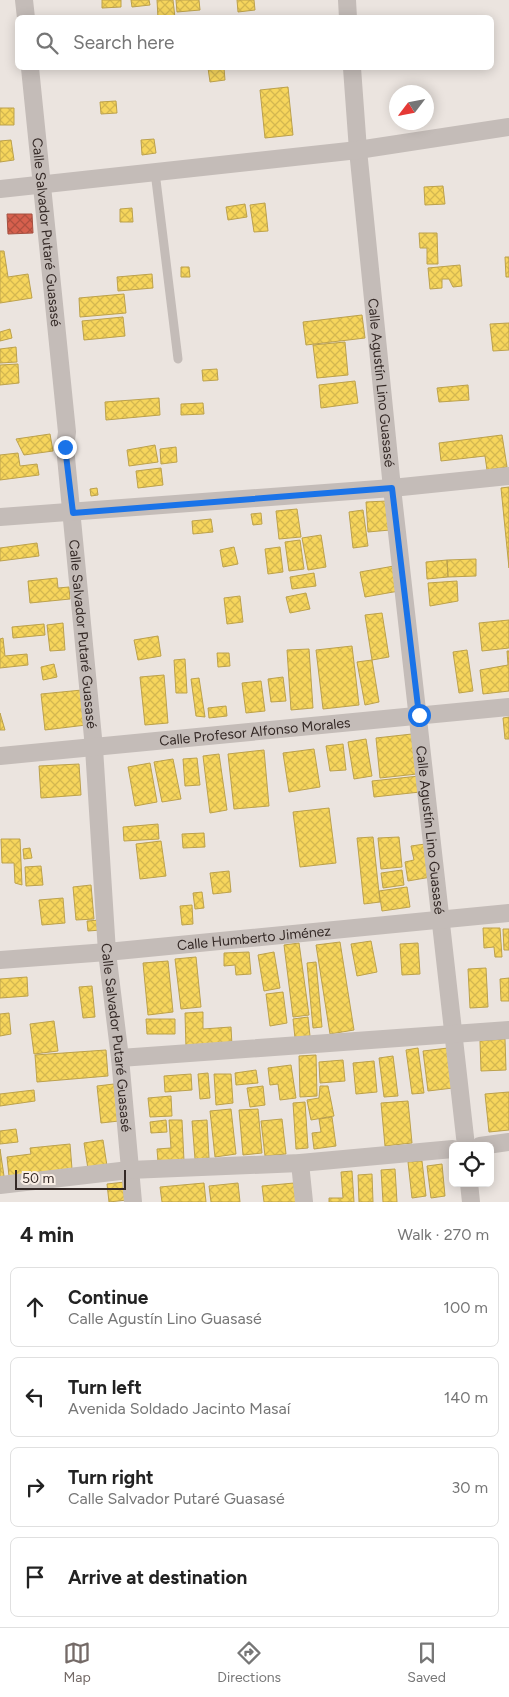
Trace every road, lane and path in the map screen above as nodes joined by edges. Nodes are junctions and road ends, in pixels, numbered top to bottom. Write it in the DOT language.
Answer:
graph roads {
  1 [pos="24,0"];
  2 [pos="347,0"];
  3 [pos="26,15"];
  4 [pos="348,15"];
  5 [pos="30,70"];
  6 [pos="352,70"];
  7 [pos="509,127"];
  8 [pos="358,150"];
  9 [pos="155,172"];
  10 [pos="41,185"];
  11 [pos="0,189"];
  12 [pos="178,359"];
  13 [pos="509,476"];
  14 [pos="392,488"];
  15 [pos="73,513"];
  16 [pos="0,517"];
  17 [pos="509,707"];
  18 [pos="419,715"];
  19 [pos="94,748"];
  20 [pos="0,756"];
  21 [pos="509,913"];
  22 [pos="440,920"];
  23 [pos="107,952"];
  24 [pos="0,960"];
  25 [pos="509,1030"];
  26 [pos="453,1035"];
  27 [pos="120,1058"];
  28 [pos="466,1142"];
  29 [pos="509,1142"];
  30 [pos="494,1144"];
  31 [pos="449,1149"];
  32 [pos="300,1163"];
  33 [pos="129,1170"];
  34 [pos="0,1185"];
  35 [pos="470,1187"];
  36 [pos="133,1202"];
  37 [pos="304,1202"];
  38 [pos="471,1202"];
  1 -- 3 [label="street"];
  2 -- 4 [label="street"];
  5 -- 10 [label="street, Calle Salvador Putaré Guasasé"];
  6 -- 8 [label="street, Calle Agustín Lino Guasasé"];
  7 -- 8 [label="street"];
  8 -- 9 [label="street"];
  8 -- 14 [label="street, Calle Agustín Lino Guasasé"];
  9 -- 10 [label="street"];
  9 -- 12 [label="lane"];
  10 -- 11 [label="street"];
  10 -- 15 [label="street, Calle Salvador Putaré Guasasé"];
  13 -- 14 [label="street"];
  14 -- 15 [label="street"];
  14 -- 18 [label="street, Calle Agustín Lino Guasasé"];
  15 -- 16 [label="street"];
  15 -- 19 [label="street, Calle Salvador Putaré Guasasé"];
  17 -- 18 [label="street, Calle Profesor Alfonso Morales"];
  18 -- 19 [label="street, Calle Profesor Alfonso Morales"];
  18 -- 22 [label="street, Calle Agustín Lino Guasasé"];
  19 -- 20 [label="street, Calle Profesor Alfonso Morales"];
  19 -- 23 [label="street, Calle Salvador Putaré Guasasé"];
  21 -- 22 [label="street, Calle Humberto Jiménez"];
  22 -- 23 [label="street, Calle Humberto Jiménez"];
  22 -- 26 [label="street, Calle Agustín Lino Guasasé"];
  23 -- 24 [label="street, Calle Humberto Jiménez"];
  23 -- 27 [label="street, Calle Salvador Putaré Guasasé"];
  25 -- 26 [label="street"];
  26 -- 27 [label="street"];
  26 -- 28 [label="street, Calle Agustín Lino Guasasé"];
  27 -- 33 [label="street, Calle Salvador Putaré Guasasé"];
  29 -- 30 [label="street"];
  31 -- 32 [label="street"];
  32 -- 33 [label="street"];
  32 -- 37 [label="street"];
  33 -- 34 [label="street"];
  33 -- 36 [label="street, Calle Salvador Putaré Guasasé"];
  35 -- 38 [label="street"];
}
